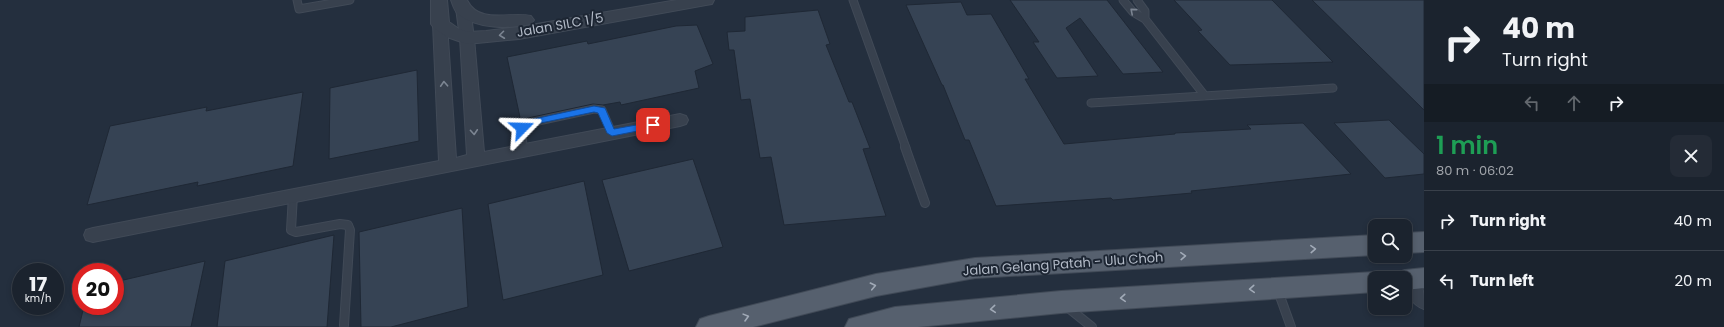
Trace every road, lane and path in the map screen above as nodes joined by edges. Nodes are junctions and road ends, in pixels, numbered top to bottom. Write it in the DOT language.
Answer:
graph roads {
  1 [pos="297,0"];
  2 [pos="350,0"];
  3 [pos="439,0"];
  4 [pos="648,0"];
  5 [pos="706,0"];
  6 [pos="853,0"];
  7 [pos="1123,0"];
  8 [pos="1137,0"];
  9 [pos="461,4"];
  10 [pos="1145,19"];
  11 [pos="440,24"];
  12 [pos="467,38"];
  13 [pos="1333,88"];
  14 [pos="1205,96"];
  15 [pos="1091,103"];
  16 [pos="472,104"];
  17 [pos="445,109"];
  18 [pos="680,120"];
  19 [pos="612,133"];
  20 [pos="524,150"];
  21 [pos="476,160"];
  22 [pos="448,165"];
  23 [pos="293,195"];
  24 [pos="925,203"];
  25 [pos="93,235"];
  26 [pos="1424,242"];
  27 [pos="1412,243"];
  28 [pos="1368,246"];
  29 [pos="1413,279"];
  30 [pos="1368,282"];
  31 [pos="1277,288"];
  32 [pos="1061,302"];
  33 [pos="1424,302"];
  34 [pos="344,325"];
  35 [pos="709,327"];
  36 [pos="858,327"];
  37 [pos="1092,327"];
  38 [pos="1291,327"];
  1 -- 2 [label="lane"];
  3 -- 11 [label="street"];
  4 -- 9 [label="street, Jalan SILC 1/5"];
  5 -- 12 [label="street, Jalan SILC 1/5, one-way"];
  6 -- 24 [label="lane"];
  10 -- 7 [label="lane, one-way"];
  8 -- 10 [label="lane"];
  9 -- 12 [label="street"];
  10 -- 14 [label="lane"];
  11 -- 12 [label="street, Jalan SILC 1/5"];
  17 -- 11 [label="street, one-way"];
  12 -- 16 [label="street"];
  13 -- 14 [label="lane"];
  14 -- 15 [label="lane"];
  16 -- 17 [label="street"];
  16 -- 21 [label="street, one-way"];
  17 -- 22 [label="street"];
  18 -- 19 [label="street"];
  19 -- 20 [label="street"];
  19 -- 20 [label="lane"];
  20 -- 21 [label="street"];
  21 -- 22 [label="street"];
  22 -- 23 [label="street"];
  23 -- 25 [label="street"];
  23 -- 34 [label="lane"];
  26 -- 27 [label="main road"];
  35 -- 28 [label="main road, Jalan Gelang Patah - Ulu Choh, one-way"];
  29 -- 33 [label="street"];
  30 -- 31 [label="main road"];
  31 -- 32 [label="main road, one-way"];
  31 -- 38 [label="lane"];
  32 -- 36 [label="main road, one-way"];
  32 -- 37 [label="lane"];
}
